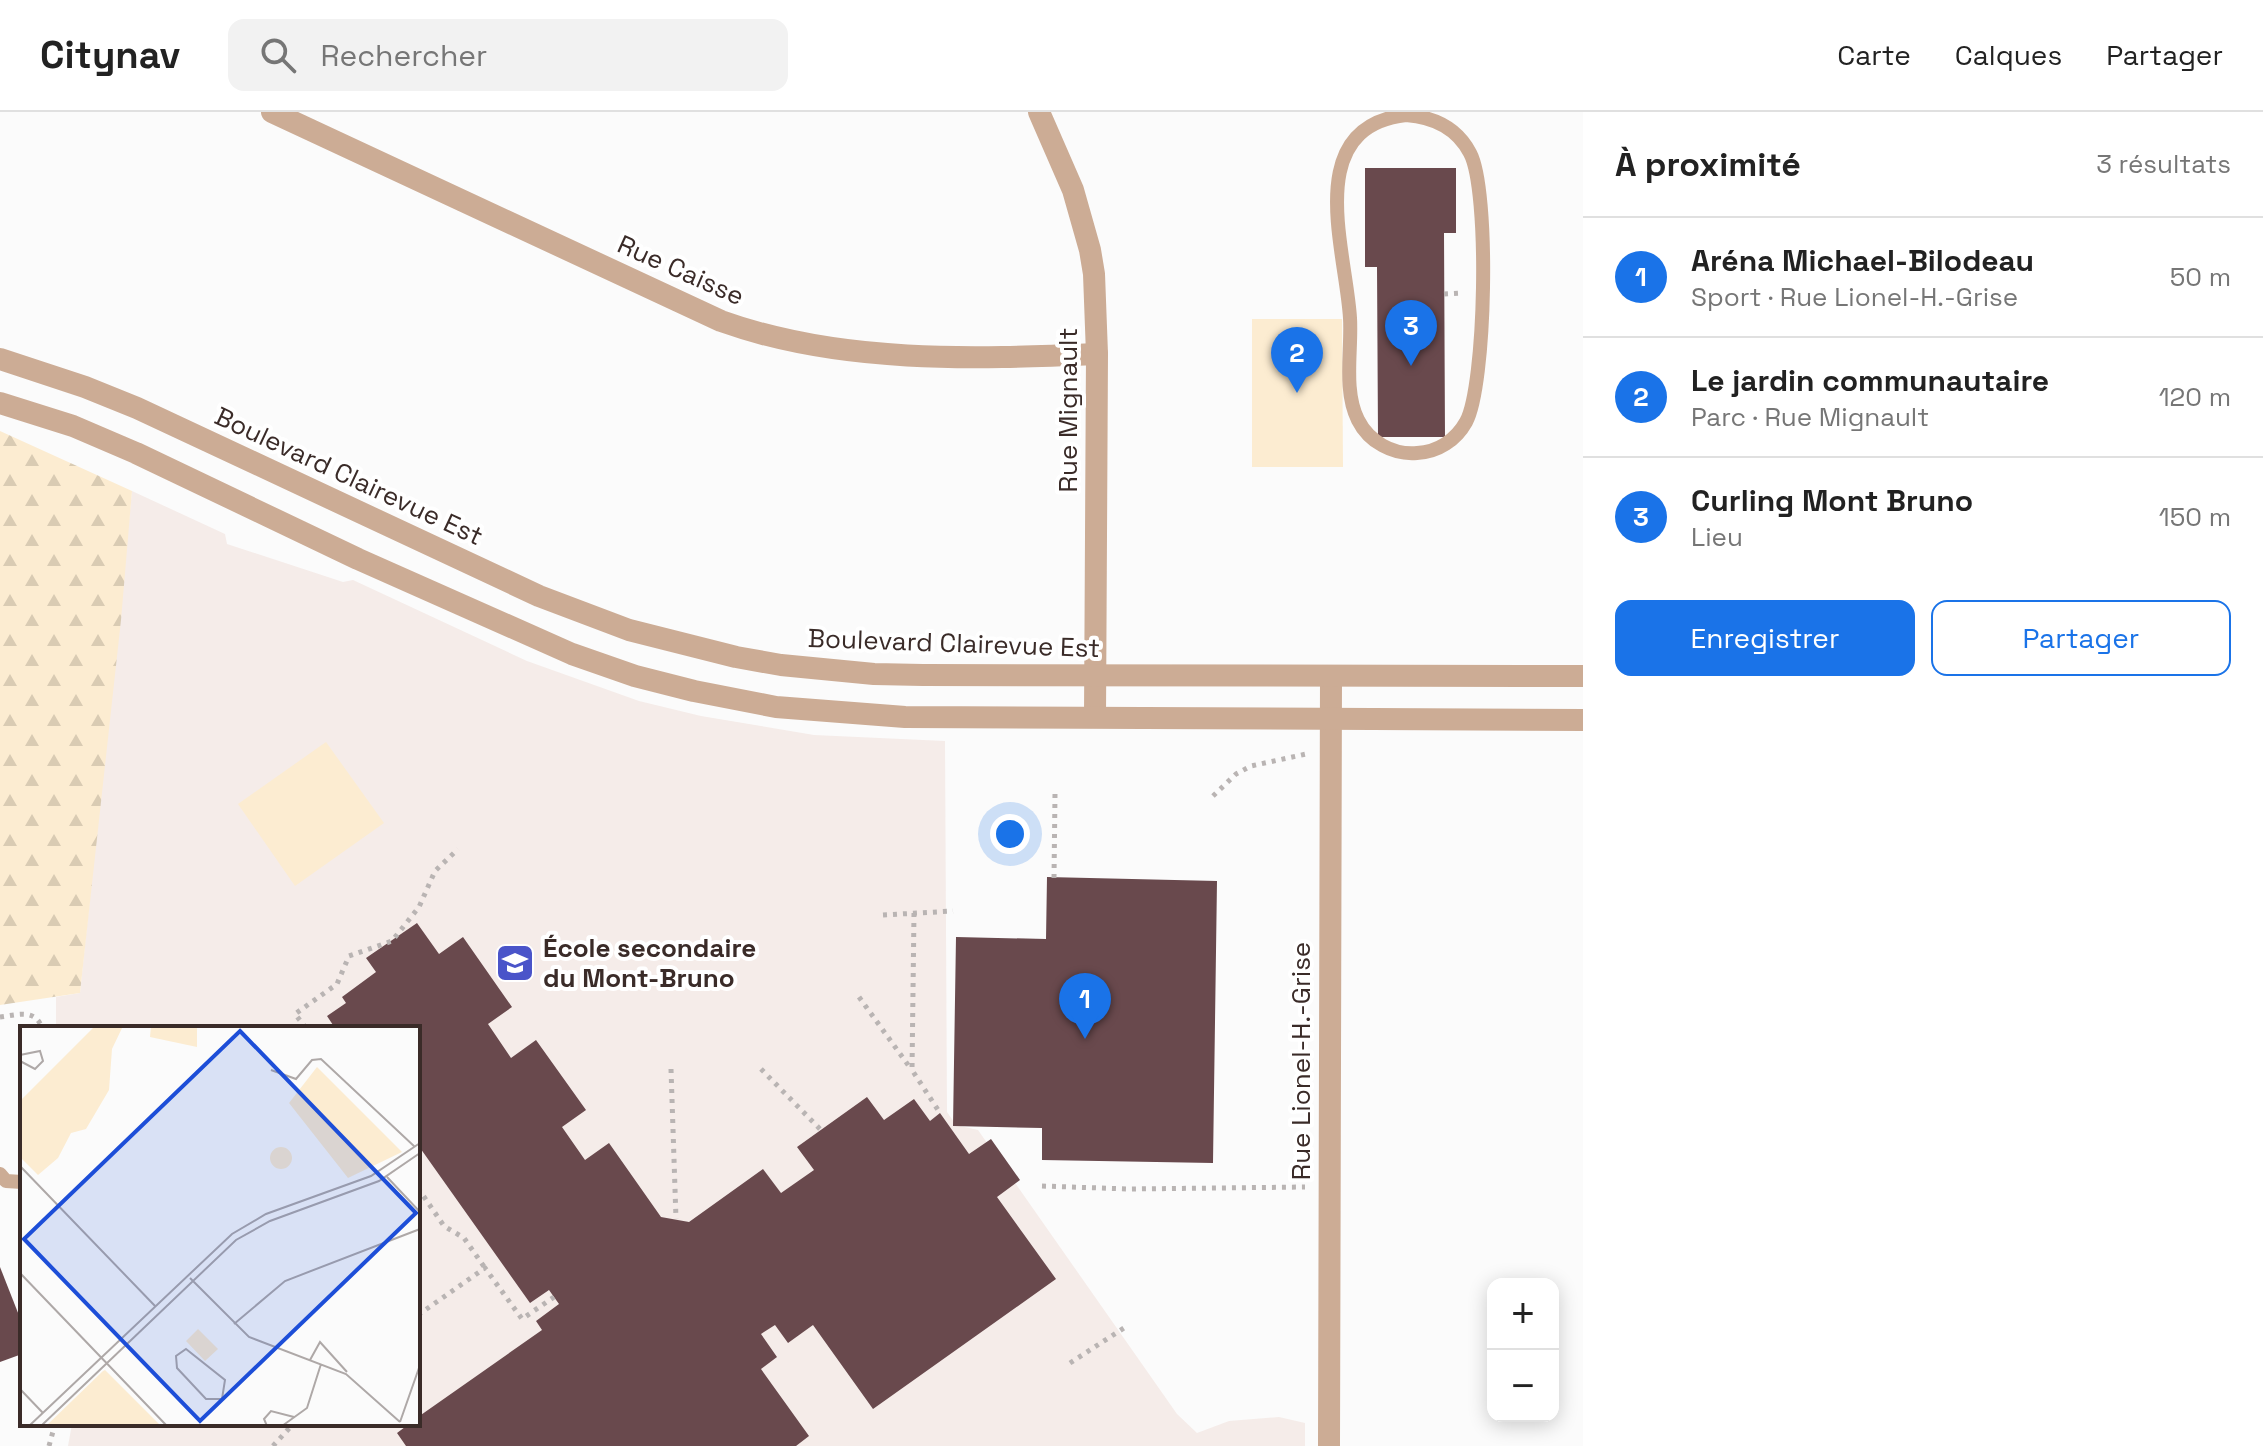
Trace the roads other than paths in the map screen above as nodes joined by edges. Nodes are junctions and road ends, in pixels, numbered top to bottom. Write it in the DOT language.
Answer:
graph roads {
  1 [pos="272,112"];
  2 [pos="1039,112"];
  3 [pos="1483,293"];
  4 [pos="1097,354"];
  5 [pos="0,359"];
  6 [pos="0,403"];
  7 [pos="1096,675"];
  8 [pos="1331,676"];
  9 [pos="1583,676"];
  10 [pos="1095,717"];
  11 [pos="1330,717"];
  12 [pos="1583,720"];
  13 [pos="0,1174"];
  14 [pos="20,1182"];
  15 [pos="1329,1446"];
  1 -- 4 [label="street, Rue Caisse"];
  2 -- 4 [label="street, Rue Mignault"];
  3 -- 3 [label="lane"];
  4 -- 7 [label="street, Rue Mignault"];
  5 -- 7 [label="street, Boulevard Clairevue Est"];
  6 -- 10 [label="street"];
  7 -- 8 [label="street, Boulevard Clairevue Est"];
  7 -- 10 [label="street, Rue Mignault"];
  8 -- 9 [label="street, Boulevard Clairevue Est"];
  8 -- 11 [label="street, Rue Lionel-H.-Grise"];
  10 -- 11 [label="street"];
  11 -- 12 [label="street"];
  11 -- 15 [label="street, Rue Lionel-H.-Grise"];
  13 -- 14 [label="lane"];
}
